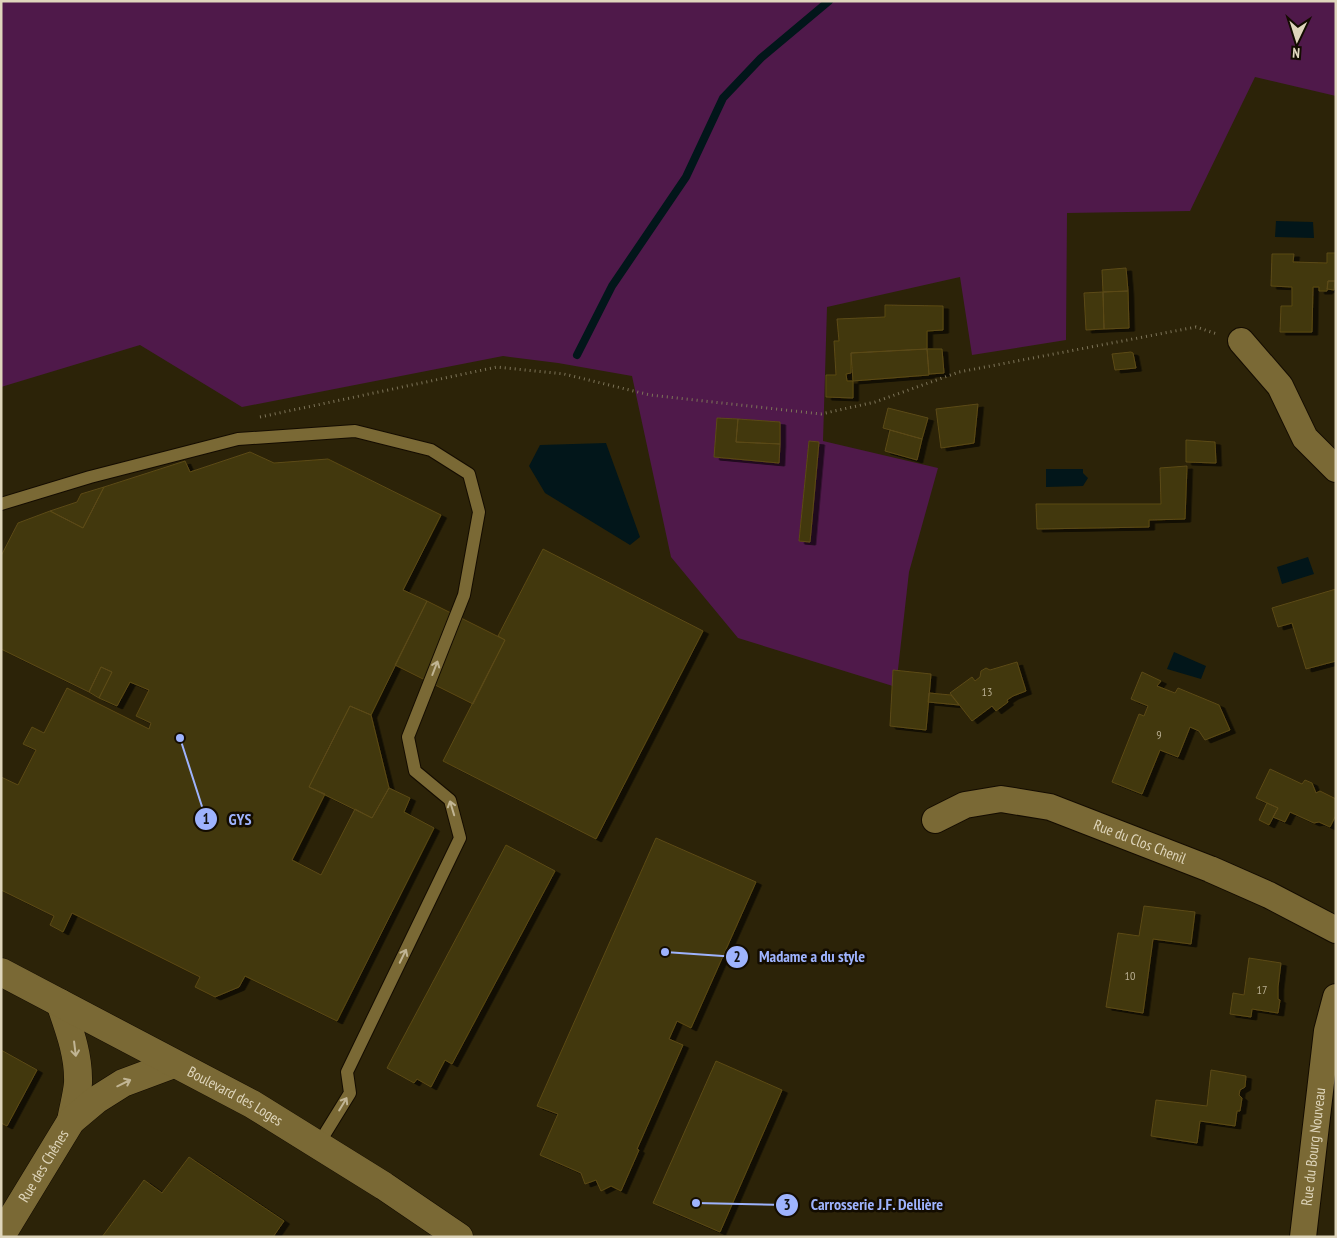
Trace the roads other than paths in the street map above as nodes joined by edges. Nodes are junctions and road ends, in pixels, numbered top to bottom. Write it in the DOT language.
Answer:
graph roads {
  1 [pos="1241,342"];
  2 [pos="1336,469"];
  3 [pos="1,504"];
  4 [pos="935,820"];
  5 [pos="1336,930"];
  6 [pos="1,972"];
  7 [pos="1336,997"];
  8 [pos="60,1003"];
  9 [pos="174,1064"];
  10 [pos="71,1121"];
  11 [pos="318,1145"];
  12 [pos="1,1236"];
  13 [pos="459,1237"];
  14 [pos="1303,1237"];
  1 -- 2 [label="street"];
  11 -- 3 [label="lane, one-way"];
  4 -- 5 [label="street, Rue du Clos Chenil"];
  6 -- 8 [label="main road, Boulevard des Loges"];
  7 -- 14 [label="street, Rue du Bourg Nouveau"];
  8 -- 9 [label="main road, Boulevard des Loges"];
  8 -- 10 [label="main road, Rue des Chênes, one-way"];
  10 -- 9 [label="main road, Rue des Chênes, one-way"];
  9 -- 11 [label="main road, Boulevard des Loges"];
  10 -- 12 [label="main road, Rue des Chênes"];
  11 -- 13 [label="main road, Boulevard des Loges"];
}
